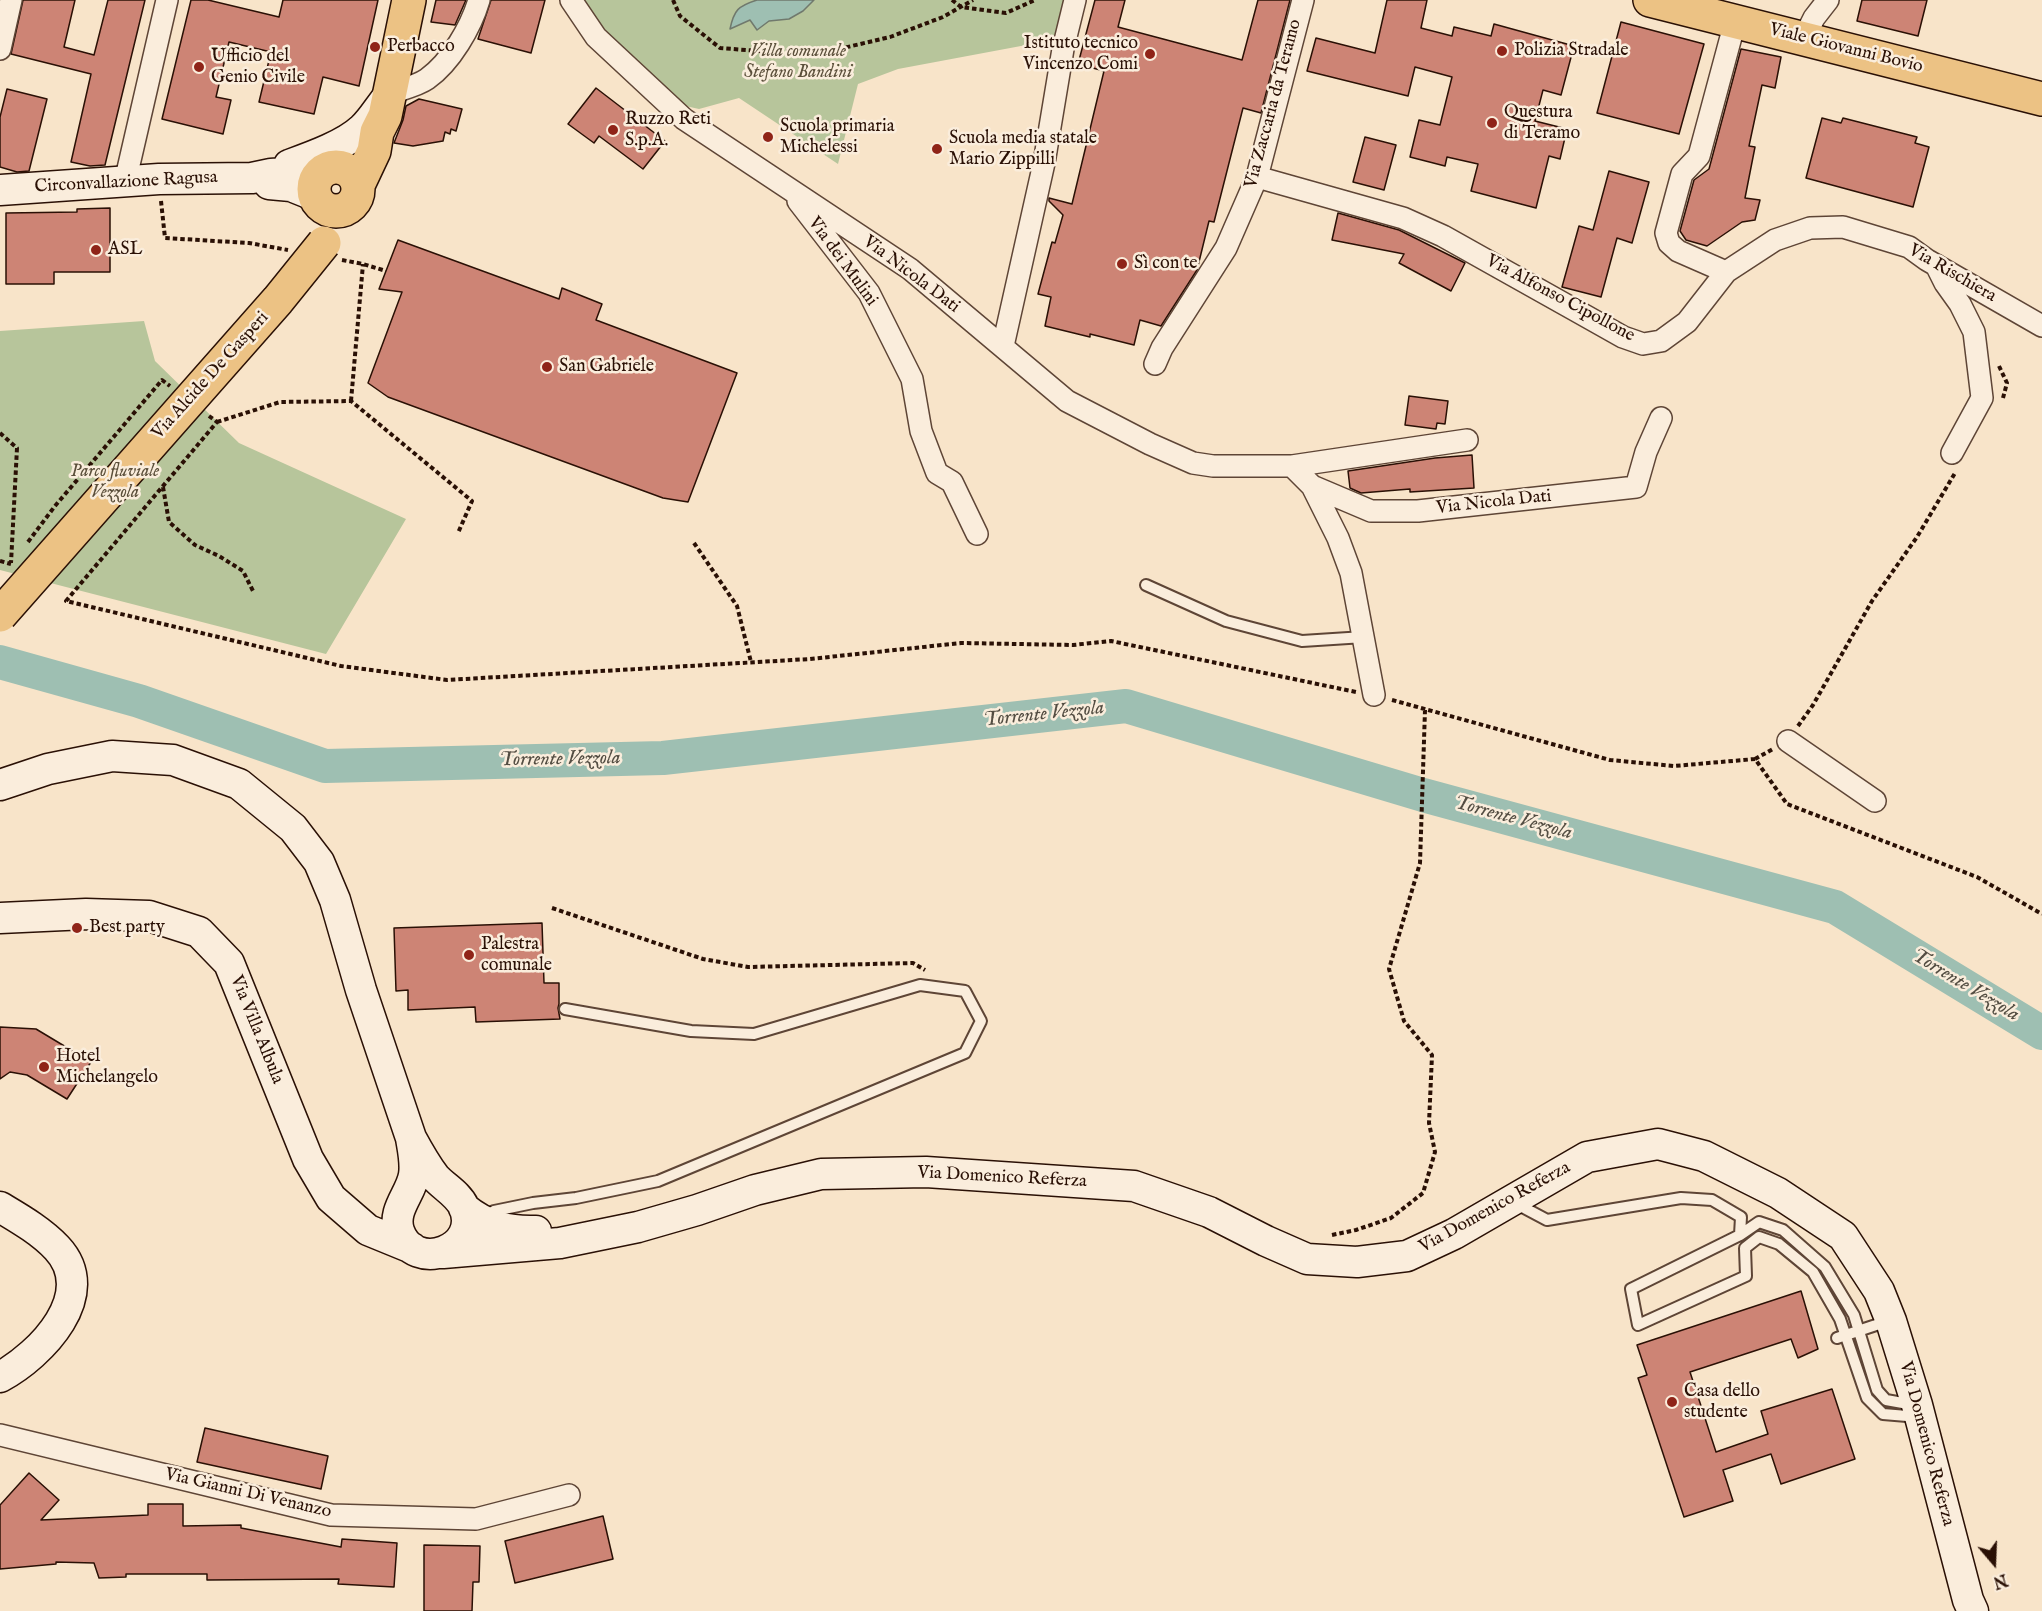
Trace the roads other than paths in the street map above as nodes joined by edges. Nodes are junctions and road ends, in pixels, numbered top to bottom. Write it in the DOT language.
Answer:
graph roads {
  1 [pos="11,0"];
  2 [pos="167,0"];
  3 [pos="409,0"];
  4 [pos="479,0"];
  5 [pos="571,0"];
  6 [pos="1075,0"];
  7 [pos="1303,0"];
  8 [pos="1650,0"];
  9 [pos="1828,0"];
  10 [pos="1735,22"];
  11 [pos="1804,39"];
  12 [pos="0,49"];
  13 [pos="391,93"];
  14 [pos="2042,99"];
  15 [pos="1257,177"];
  16 [pos="252,178"];
  17 [pos="125,182"];
  18 [pos="786,187"];
  19 [pos="335,188"];
  20 [pos="0,190"];
  21 [pos="1936,265"];
  22 [pos="1726,272"];
  23 [pos="2042,326"];
  24 [pos="1003,346"];
  25 [pos="1155,364"];
  26 [pos="1661,418"];
  27 [pos="1467,440"];
  28 [pos="1955,461"];
  29 [pos="1292,466"];
  30 [pos="1312,486"];
  31 [pos="977,534"];
  32 [pos="1146,585"];
  33 [pos="0,615"];
  34 [pos="1364,637"];
  35 [pos="1374,695"];
  36 [pos="1788,741"];
  37 [pos="0,784"];
  38 [pos="1875,801"];
  39 [pos="0,918"];
  40 [pos="565,1008"];
  41 [pos="411,1138"];
  42 [pos="1510,1200"];
  43 [pos="403,1202"];
  44 [pos="465,1206"];
  45 [pos="0,1207"];
  46 [pos="349,1214"];
  47 [pos="638,1227"];
  48 [pos="1740,1234"];
  49 [pos="412,1248"];
  50 [pos="443,1253"];
  51 [pos="1891,1321"];
  52 [pos="1859,1330"];
  53 [pos="1841,1336"];
  54 [pos="0,1377"];
  55 [pos="1918,1411"];
  56 [pos="0,1435"];
  57 [pos="569,1495"];
  58 [pos="1972,1611"];
  1 -- 12 [label="street"];
  2 -- 17 [label="street"];
  3 -- 13 [label="main road, Via Alcide De Gasperi"];
  4 -- 13 [label="street"];
  5 -- 18 [label="street, Via Nicola Dati"];
  6 -- 24 [label="street"];
  7 -- 15 [label="street, Via Zaccaria da Teramo"];
  8 -- 10 [label="main road, Viale Giovanni Bovio"];
  9 -- 11 [label="street"];
  10 -- 11 [label="main road, Viale Giovanni Bovio"];
  10 -- 22 [label="street"];
  11 -- 14 [label="main road, Viale Giovanni Bovio"];
  13 -- 16 [label="street, Circonvallazione Ragusa"];
  13 -- 19 [label="main road, Via Alcide De Gasperi"];
  15 -- 22 [label="street, Via Alfonso Cipollone"];
  15 -- 25 [label="street, Via Zaccaria da Teramo"];
  16 -- 17 [label="street, Circonvallazione Ragusa"];
  16 -- 19 [label="street, Circonvallazione Ragusa"];
  17 -- 20 [label="street, Circonvallazione Ragusa"];
  18 -- 24 [label="street, Via Nicola Dati"];
  18 -- 31 [label="street, Via dei Mulini"];
  19 -- 33 [label="main road, Via Alcide De Gasperi, bridge"];
  21 -- 22 [label="street, Via Rischiera"];
  21 -- 23 [label="street, Via Rischiera"];
  21 -- 28 [label="street"];
  24 -- 29 [label="street, Via Nicola Dati"];
  26 -- 30 [label="street, Via Nicola Dati"];
  27 -- 29 [label="street, Via Nicola Dati"];
  29 -- 30 [label="street, Via Nicola Dati"];
  30 -- 34 [label="street"];
  32 -- 34 [label="lane"];
  34 -- 35 [label="street"];
  36 -- 38 [label="street"];
  37 -- 41 [label="street"];
  39 -- 46 [label="street, Via Villa Albula"];
  40 -- 44 [label="lane"];
  41 -- 43 [label="street"];
  41 -- 44 [label="street"];
  42 -- 47 [label="street, Via Domenico Referza"];
  42 -- 48 [label="lane"];
  42 -- 51 [label="street, Via Domenico Referza"];
  43 -- 44 [label="street"];
  43 -- 46 [label="street"];
  43 -- 49 [label="street"];
  44 -- 47 [label="street, Via Domenico Referza"];
  44 -- 50 [label="street"];
  45 -- 54 [label="street"];
  46 -- 49 [label="street, Via Villa Albula"];
  47 -- 50 [label="street, Via Domenico Referza"];
  48 -- 52 [label="lane"];
  48 -- 53 [label="lane"];
  49 -- 50 [label="street"];
  51 -- 52 [label="lane"];
  51 -- 55 [label="street, Via Domenico Referza"];
  52 -- 53 [label="lane"];
  52 -- 55 [label="lane"];
  53 -- 55 [label="lane"];
  55 -- 58 [label="street, Via Domenico Referza"];
  56 -- 57 [label="street, Via Gianni Di Venanzo"];
}
